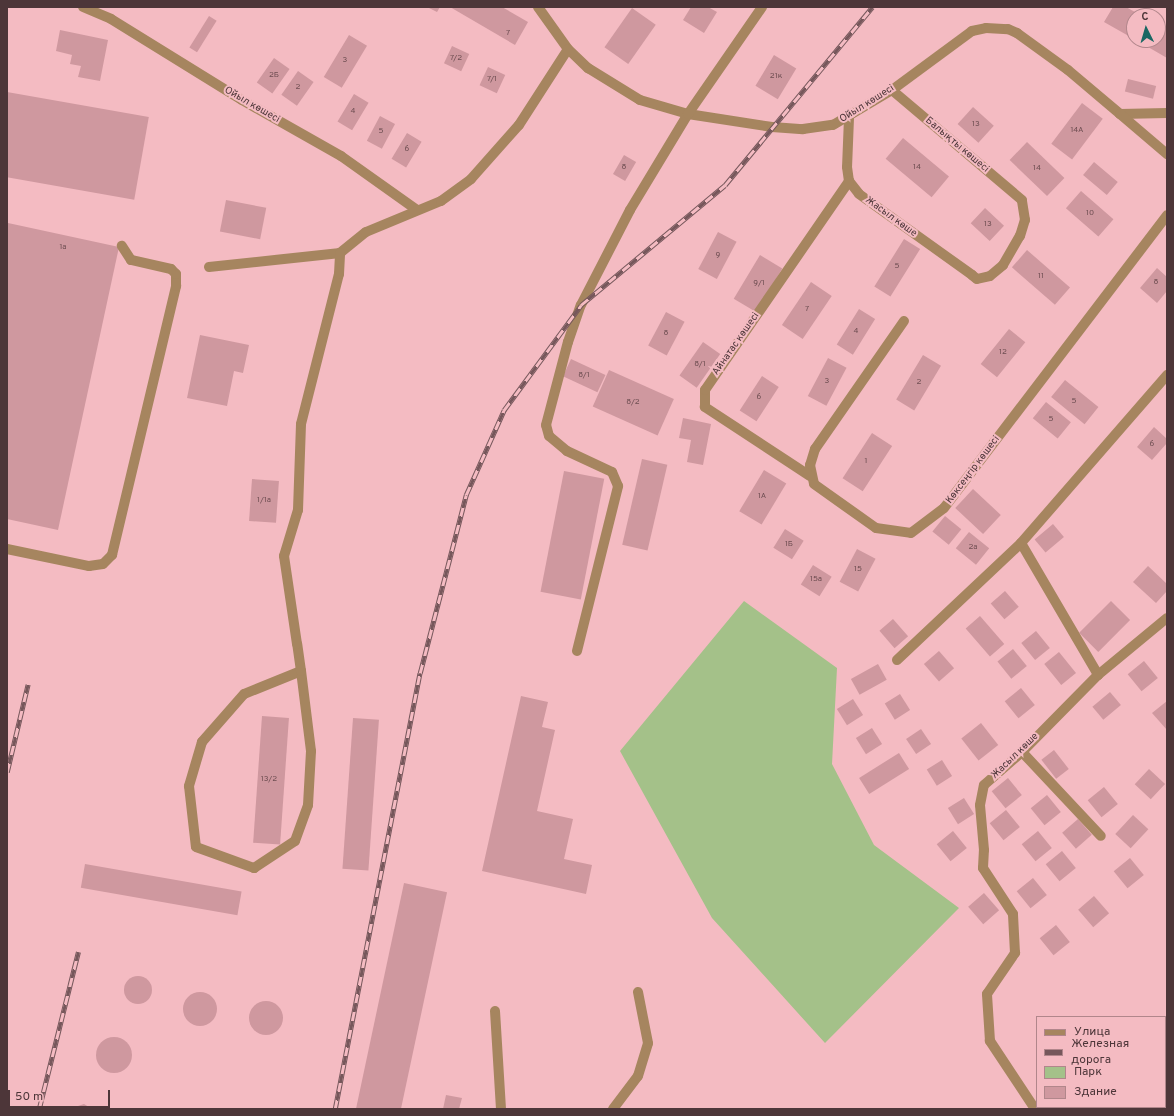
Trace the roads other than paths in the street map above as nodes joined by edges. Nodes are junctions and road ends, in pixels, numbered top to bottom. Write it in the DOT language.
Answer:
graph roads {
  1 [pos="83,7"];
  2 [pos="538,7"];
  3 [pos="762,7"];
  4 [pos="568,49"];
  5 [pos="892,90"];
  6 [pos="1167,112"];
  7 [pos="688,114"];
  8 [pos="1120,114"];
  9 [pos="849,118"];
  10 [pos="1167,154"];
  11 [pos="849,180"];
  12 [pos="417,210"];
  13 [pos="1167,215"];
  14 [pos="122,246"];
  15 [pos="340,253"];
  16 [pos="209,267"];
  17 [pos="990,276"];
  18 [pos="904,321"];
  19 [pos="1167,375"];
  20 [pos="810,476"];
  21 [pos="1021,543"];
  22 [pos="7,549"];
  23 [pos="1167,618"];
  24 [pos="577,651"];
  25 [pos="897,660"];
  26 [pos="301,671"];
  27 [pos="1098,674"];
  28 [pos="1022,752"];
  29 [pos="1101,836"];
  30 [pos="638,992"];
  31 [pos="495,1011"];
  32 [pos="502,1109"];
  33 [pos="613,1109"];
  34 [pos="1035,1109"];
  1 -- 12 [label="street, Ойыл көшесі"];
  2 -- 4 [label="street, Ойыл көшесі"];
  3 -- 7 [label="street"];
  4 -- 7 [label="street, Ойыл көшесі"];
  4 -- 12 [label="street"];
  5 -- 8 [label="street, Ойыл көшесі"];
  5 -- 9 [label="street, Ойыл көшесі"];
  5 -- 17 [label="street, Балықты көшесі"];
  6 -- 8 [label="street"];
  7 -- 9 [label="street, Ойыл көшесі"];
  7 -- 24 [label="street"];
  8 -- 10 [label="street, Ойыл көшесі"];
  9 -- 11 [label="street"];
  11 -- 17 [label="street, Жасыл көше"];
  11 -- 20 [label="street, Айнатас көшесі"];
  12 -- 15 [label="street"];
  13 -- 20 [label="street, Көксеңгір көшесі"];
  14 -- 22 [label="street"];
  15 -- 16 [label="street"];
  15 -- 26 [label="street"];
  18 -- 20 [label="street"];
  19 -- 21 [label="street"];
  21 -- 25 [label="street"];
  21 -- 27 [label="street"];
  23 -- 27 [label="street, Жасыл көше"];
  26 -- 26 [label="street"];
  27 -- 28 [label="street, Жасыл көше"];
  28 -- 29 [label="street"];
  28 -- 34 [label="street, Жасыл көше"];
  30 -- 33 [label="street"];
  31 -- 32 [label="street"];
}
